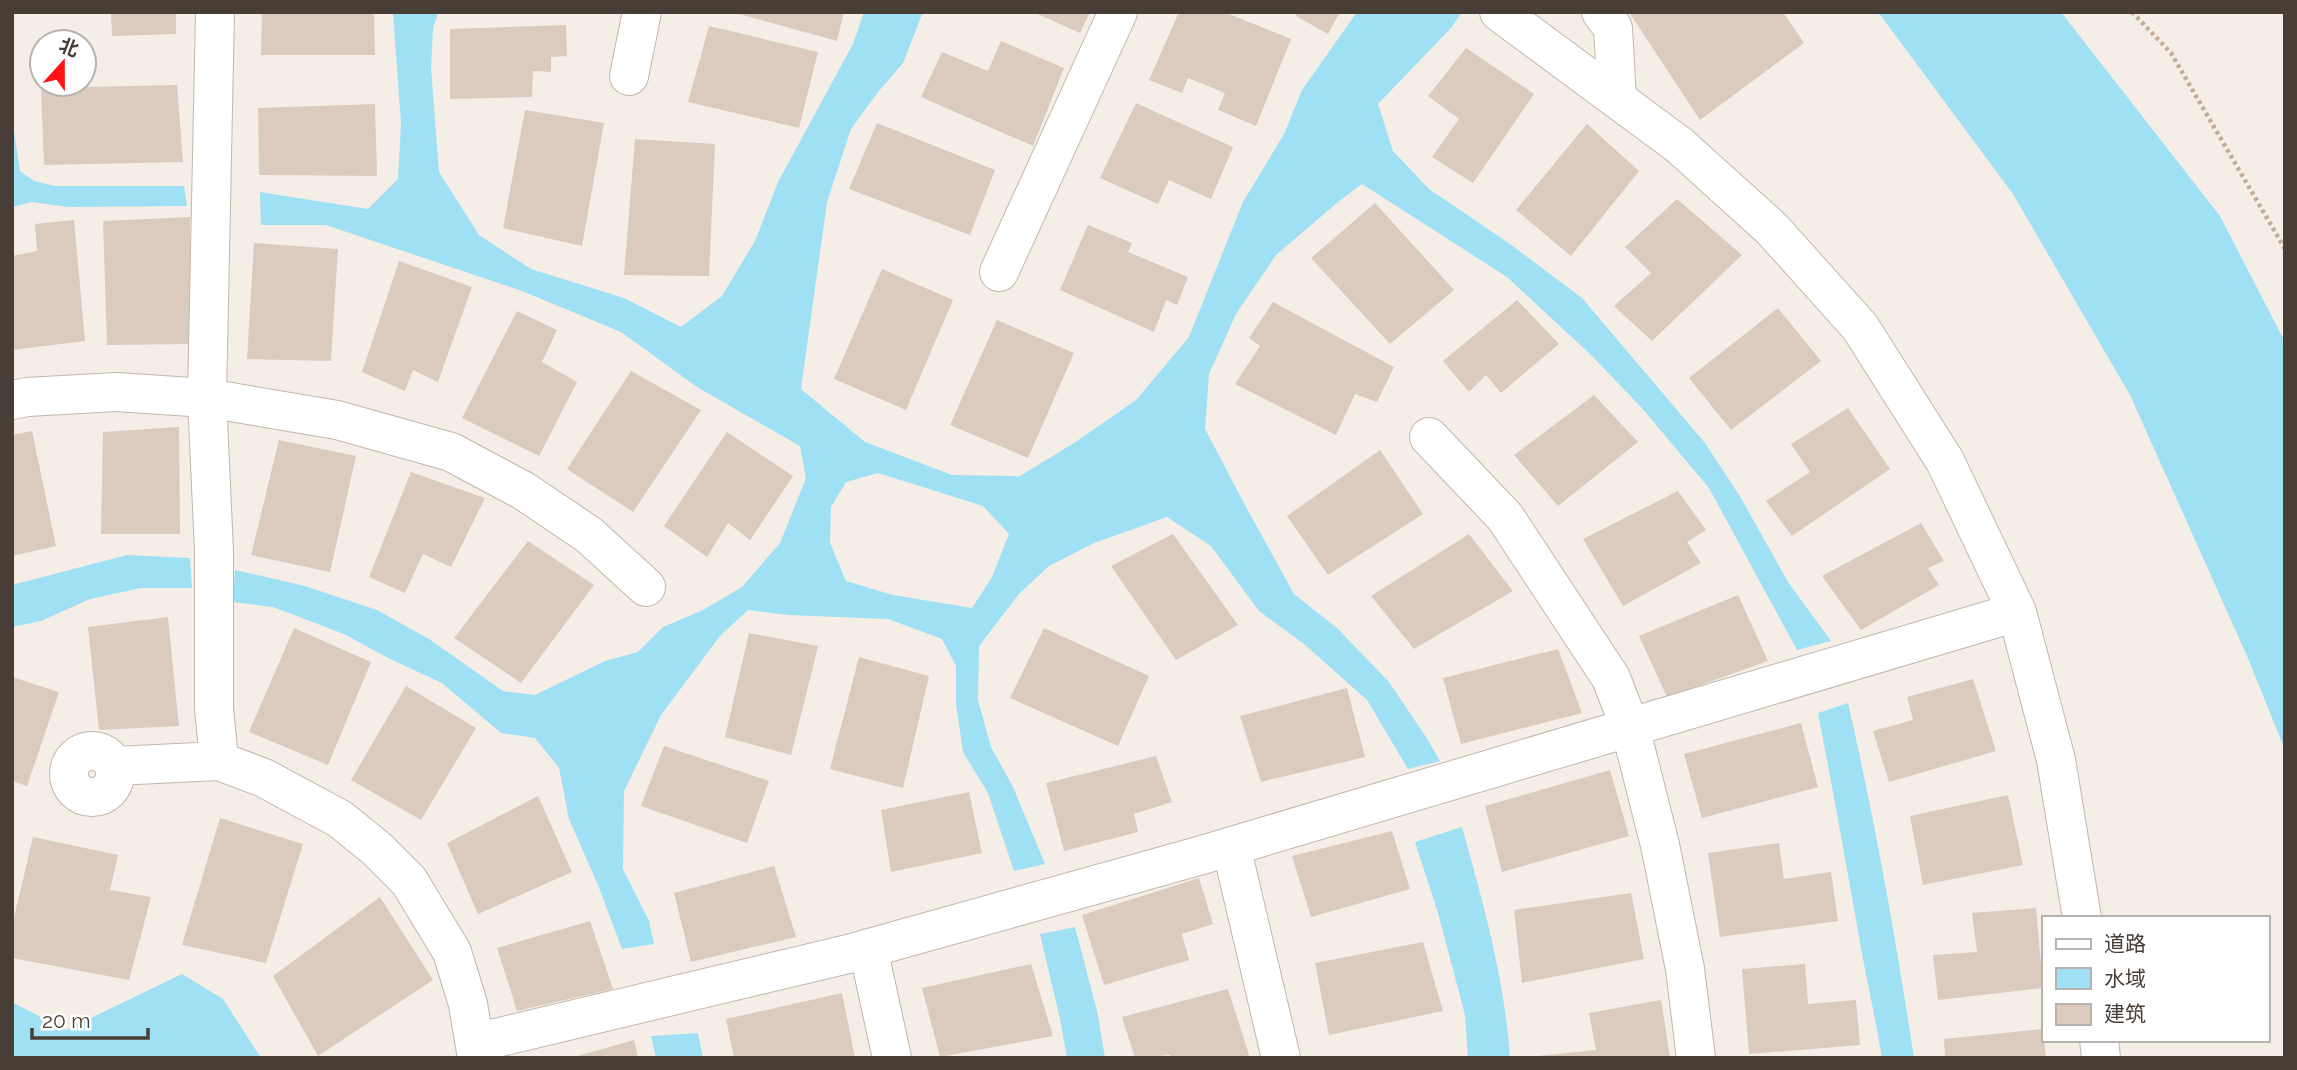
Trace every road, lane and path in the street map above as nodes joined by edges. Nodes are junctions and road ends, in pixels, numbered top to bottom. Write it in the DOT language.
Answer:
graph roads {
  1 [pos="215,12"];
  2 [pos="642,12"];
  3 [pos="1118,12"];
  4 [pos="1499,12"];
  5 [pos="1601,12"];
  6 [pos="2132,12"];
  7 [pos="629,76"];
  8 [pos="1617,99"];
  9 [pos="2285,249"];
  10 [pos="999,272"];
  11 [pos="207,398"];
  12 [pos="12,400"];
  13 [pos="1429,437"];
  14 [pos="646,587"];
  15 [pos="2017,612"];
  16 [pos="1630,727"];
  17 [pos="219,761"];
  18 [pos="115,766"];
  19 [pos="1231,846"];
  20 [pos="2082,916"];
  21 [pos="868,948"];
  22 [pos="476,1050"];
  23 [pos="892,1058"];
  24 [pos="1281,1058"];
  25 [pos="1696,1058"];
  1 -- 11 [label="street"];
  2 -- 7 [label="street"];
  3 -- 10 [label="street"];
  4 -- 8 [label="street"];
  5 -- 8 [label="street"];
  6 -- 9 [label="path"];
  8 -- 15 [label="street"];
  11 -- 12 [label="street"];
  11 -- 14 [label="street"];
  11 -- 17 [label="street"];
  13 -- 16 [label="street"];
  15 -- 16 [label="street"];
  15 -- 20 [label="street"];
  16 -- 19 [label="street"];
  16 -- 25 [label="street"];
  17 -- 18 [label="street"];
  17 -- 22 [label="street"];
  19 -- 21 [label="street"];
  19 -- 24 [label="street"];
  21 -- 22 [label="street"];
  21 -- 23 [label="street"];
}
